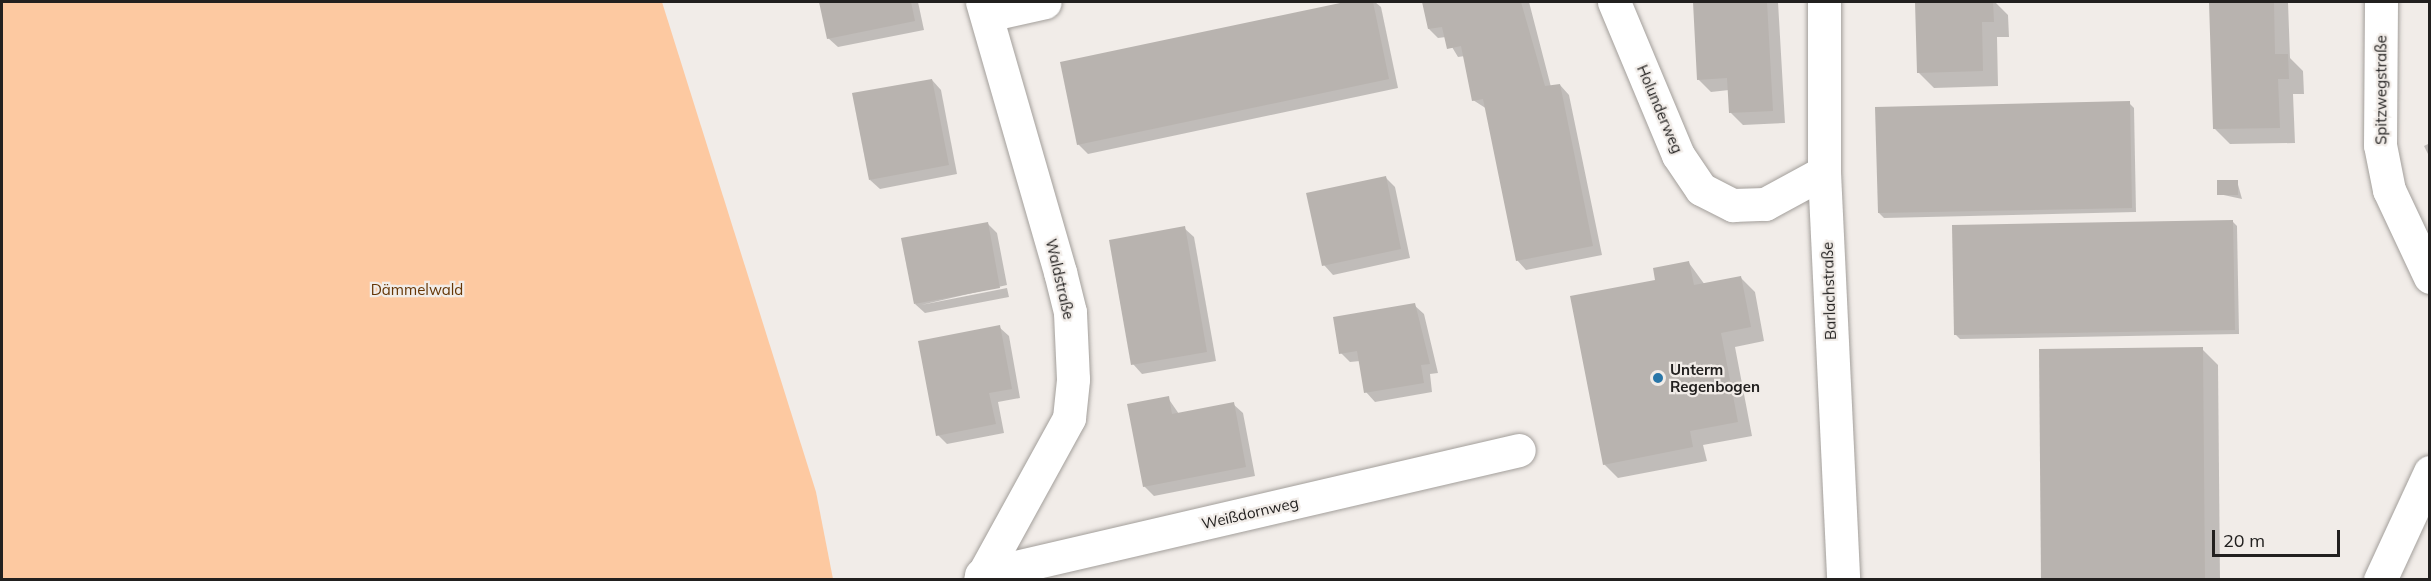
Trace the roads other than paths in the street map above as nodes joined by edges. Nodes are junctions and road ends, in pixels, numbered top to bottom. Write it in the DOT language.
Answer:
graph roads {
  1 [pos="1045,2"];
  2 [pos="1614,2"];
  3 [pos="1824,2"];
  4 [pos="2381,2"];
  5 [pos="985,8"];
  6 [pos="1824,172"];
  7 [pos="2430,277"];
  8 [pos="1519,450"];
  9 [pos="2430,472"];
  10 [pos="981,577"];
  11 [pos="1843,579"];
  12 [pos="2380,579"];
  1 -- 5 [label="street"];
  2 -- 6 [label="street, Holunderweg"];
  3 -- 6 [label="street, Barlachstraße"];
  4 -- 7 [label="street, Spitzwegstraße"];
  5 -- 10 [label="street, Waldstraße"];
  6 -- 11 [label="street, Barlachstraße"];
  8 -- 10 [label="street, Weißdornweg"];
  9 -- 12 [label="street"];
}
